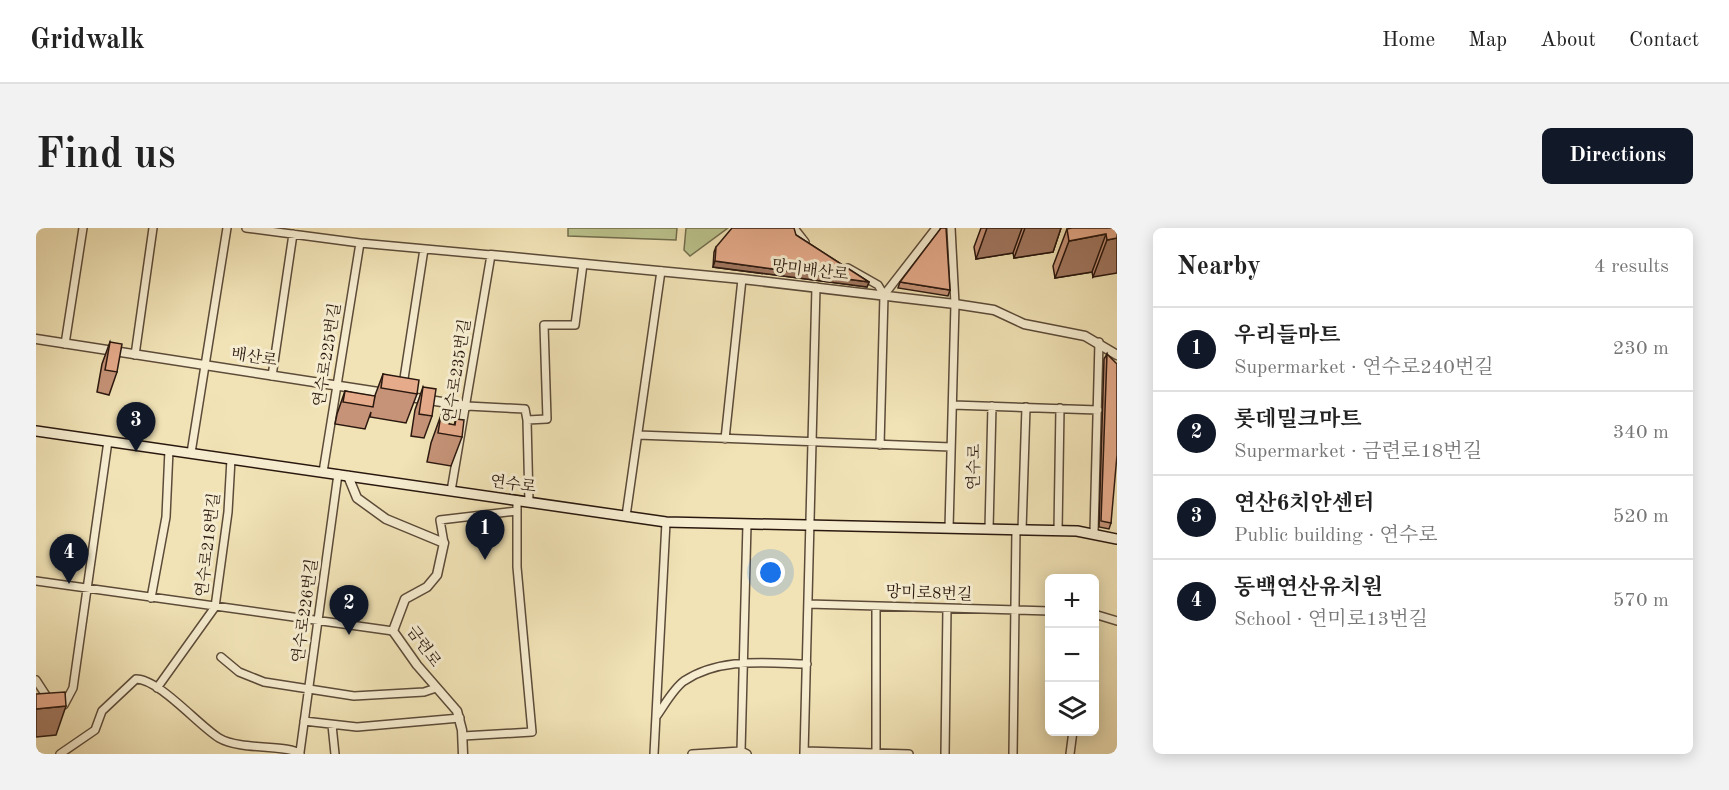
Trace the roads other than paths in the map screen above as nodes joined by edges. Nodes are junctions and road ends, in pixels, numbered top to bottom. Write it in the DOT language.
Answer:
graph roads {
  1 [pos="83,228"];
  2 [pos="153,228"];
  3 [pos="227,228"];
  4 [pos="246,228"];
  5 [pos="794,228"];
  6 [pos="936,228"];
  7 [pos="951,228"];
  8 [pos="293,234"];
  9 [pos="360,243"];
  10 [pos="811,247"];
  11 [pos="424,249"];
  12 [pos="491,255"];
  13 [pos="838,263"];
  14 [pos="583,264"];
  15 [pos="661,271"];
  16 [pos="742,279"];
  17 [pos="816,287"];
  18 [pos="884,295"];
  19 [pos="956,304"];
  20 [pos="36,339"];
  21 [pos="1099,342"];
  22 [pos="65,344"];
  23 [pos="135,355"];
  24 [pos="1117,355"];
  25 [pos="205,366"];
  26 [pos="272,376"];
  27 [pos="337,386"];
  28 [pos="402,396"];
  29 [pos="952,405"];
  30 [pos="467,406"];
  31 [pos="992,406"];
  32 [pos="1026,407"];
  33 [pos="1060,408"];
  34 [pos="1098,410"];
  35 [pos="526,420"];
  36 [pos="36,431"];
  37 [pos="638,435"];
  38 [pos="725,439"];
  39 [pos="108,441"];
  40 [pos="812,443"];
  41 [pos="880,445"];
  42 [pos="951,447"];
  43 [pos="170,450"];
  44 [pos="191,453"];
  45 [pos="231,459"];
  46 [pos="323,472"];
  47 [pos="338,474"];
  48 [pos="348,476"];
  49 [pos="451,491"];
  50 [pos="517,500"];
  51 [pos="529,502"];
  52 [pos="517,511"];
  53 [pos="626,516"];
  54 [pos="666,522"];
  55 [pos="747,524"];
  56 [pos="810,525"];
  57 [pos="949,528"];
  58 [pos="989,529"];
  59 [pos="1019,530"];
  60 [pos="1058,531"];
  61 [pos="1094,532"];
  62 [pos="1117,539"];
  63 [pos="444,543"];
  64 [pos="36,580"];
  65 [pos="87,588"];
  66 [pos="151,598"];
  67 [pos="808,604"];
  68 [pos="876,606"];
  69 [pos="215,607"];
  70 [pos="947,608"];
  71 [pos="1017,610"];
  72 [pos="1045,611"];
  73 [pos="1099,615"];
  74 [pos="318,621"];
  75 [pos="1117,621"];
  76 [pos="393,631"];
  77 [pos="221,657"];
  78 [pos="744,663"];
  79 [pos="807,664"];
  80 [pos="36,680"];
  81 [pos="309,687"];
  82 [pos="157,688"];
  83 [pos="436,688"];
  84 [pos="656,717"];
  85 [pos="460,718"];
  86 [pos="304,721"];
  87 [pos="332,725"];
  88 [pos="463,736"];
  89 [pos="1072,736"];
  90 [pos="744,752"];
  91 [pos="300,753"];
  92 [pos="805,753"];
  93 [pos="876,753"];
  94 [pos="60,754"];
  95 [pos="335,754"];
  96 [pos="463,754"];
  97 [pos="654,754"];
  98 [pos="692,754"];
  99 [pos="909,754"];
  100 [pos="945,754"];
  101 [pos="1013,754"];
  102 [pos="1070,754"];
  1 -- 22 [label="street"];
  2 -- 23 [label="street"];
  3 -- 25 [label="street"];
  4 -- 8 [label="street"];
  5 -- 10 [label="street"];
  6 -- 18 [label="street"];
  7 -- 19 [label="street"];
  8 -- 9 [label="street"];
  8 -- 26 [label="street"];
  9 -- 11 [label="street"];
  9 -- 27 [label="street, 연수로225번길"];
  11 -- 12 [label="street"];
  11 -- 28 [label="street"];
  12 -- 14 [label="street, 망미배산로"];
  12 -- 30 [label="street, 연수로235번길"];
  13 -- 18 [label="street"];
  14 -- 15 [label="street, 망미배산로"];
  14 -- 35 [label="street"];
  15 -- 16 [label="street, 망미배산로"];
  15 -- 37 [label="street"];
  16 -- 17 [label="street, 망미배산로"];
  16 -- 38 [label="street"];
  17 -- 18 [label="street, 망미배산로"];
  17 -- 40 [label="street"];
  18 -- 19 [label="street, 망미배산로"];
  18 -- 41 [label="street"];
  19 -- 21 [label="street, 망미배산로"];
  19 -- 29 [label="street"];
  20 -- 22 [label="street, 배산로"];
  21 -- 24 [label="street, 망미배산로"];
  21 -- 34 [label="street"];
  22 -- 23 [label="street, 배산로"];
  23 -- 25 [label="street, 배산로"];
  25 -- 26 [label="street, 배산로"];
  25 -- 44 [label="street"];
  26 -- 27 [label="street, 배산로"];
  27 -- 28 [label="street, 배산로"];
  27 -- 46 [label="street, 연수로225번길"];
  28 -- 30 [label="street, 배산로"];
  29 -- 31 [label="street"];
  29 -- 42 [label="street"];
  30 -- 35 [label="street"];
  30 -- 49 [label="street, 연수로235번길"];
  31 -- 32 [label="street"];
  31 -- 58 [label="street, 연수로"];
  32 -- 33 [label="street"];
  32 -- 59 [label="street"];
  33 -- 34 [label="street"];
  33 -- 60 [label="street"];
  34 -- 61 [label="street"];
  35 -- 51 [label="street"];
  36 -- 39 [label="main road, 연수로"];
  37 -- 38 [label="street"];
  37 -- 53 [label="street"];
  38 -- 40 [label="street"];
  39 -- 43 [label="main road, 연수로"];
  39 -- 65 [label="street"];
  40 -- 41 [label="street"];
  40 -- 56 [label="street"];
  41 -- 42 [label="street"];
  42 -- 57 [label="street"];
  43 -- 44 [label="main road, 연수로"];
  43 -- 66 [label="street"];
  44 -- 45 [label="main road, 연수로"];
  45 -- 46 [label="main road, 연수로"];
  45 -- 69 [label="street, 연수로218번길"];
  46 -- 47 [label="main road, 연수로"];
  47 -- 48 [label="main road, 연수로"];
  47 -- 74 [label="street, 연수로226번길"];
  48 -- 49 [label="main road, 연수로"];
  48 -- 63 [label="street"];
  49 -- 50 [label="main road, 연수로"];
  50 -- 51 [label="main road, 연수로"];
  50 -- 52 [label="street"];
  51 -- 53 [label="main road, 연수로"];
  52 -- 63 [label="street"];
  52 -- 88 [label="street"];
  53 -- 54 [label="main road, 연수로"];
  54 -- 55 [label="main road, 연수로"];
  54 -- 84 [label="street"];
  55 -- 56 [label="main road, 연수로"];
  55 -- 78 [label="street"];
  56 -- 57 [label="main road, 연수로"];
  56 -- 67 [label="street"];
  57 -- 58 [label="main road, 연수로"];
  58 -- 59 [label="main road, 연수로"];
  59 -- 60 [label="main road, 연수로"];
  59 -- 71 [label="street"];
  60 -- 61 [label="main road, 연수로"];
  61 -- 62 [label="main road, 연수로"];
  63 -- 76 [label="street, 금련로"];
  64 -- 65 [label="street"];
  65 -- 66 [label="street"];
  65 -- 80 [label="street"];
  66 -- 69 [label="street"];
  67 -- 68 [label="street, 망미로8번길"];
  67 -- 79 [label="street"];
  68 -- 70 [label="street, 망미로8번길"];
  68 -- 93 [label="street"];
  69 -- 74 [label="street"];
  69 -- 82 [label="street, 연수로218번길"];
  70 -- 71 [label="street, 망미로8번길"];
  70 -- 100 [label="street"];
  71 -- 72 [label="street, 망미로8번길"];
  71 -- 101 [label="street"];
  73 -- 75 [label="street"];
  74 -- 76 [label="street"];
  74 -- 81 [label="street, 연수로226번길"];
  76 -- 83 [label="street, 금련로"];
  77 -- 81 [label="street"];
  78 -- 79 [label="street"];
  78 -- 84 [label="street"];
  78 -- 90 [label="street"];
  79 -- 92 [label="street"];
  81 -- 83 [label="street"];
  81 -- 86 [label="street, 연수로226번길"];
  82 -- 91 [label="street"];
  82 -- 94 [label="street"];
  83 -- 85 [label="street, 금련로"];
  84 -- 97 [label="street"];
  85 -- 87 [label="street"];
  85 -- 88 [label="street, 금련로"];
  86 -- 87 [label="street"];
  86 -- 91 [label="street, 연수로226번길"];
  87 -- 95 [label="street"];
  88 -- 96 [label="street, 금련로"];
  89 -- 102 [label="street"];
  90 -- 98 [label="street"];
  92 -- 93 [label="street"];
  93 -- 99 [label="street"];
}
